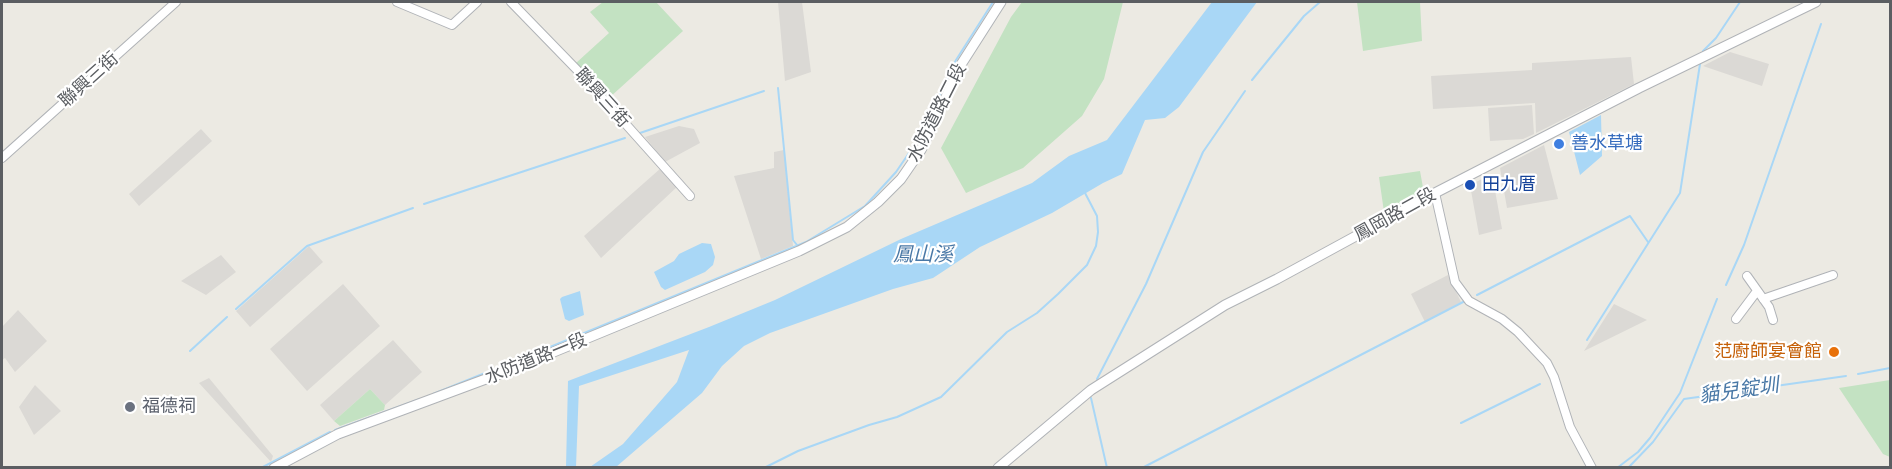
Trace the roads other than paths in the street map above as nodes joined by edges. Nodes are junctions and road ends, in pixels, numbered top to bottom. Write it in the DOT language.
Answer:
graph roads {
  1 [pos="176,2"];
  2 [pos="398,2"];
  3 [pos="477,2"];
  4 [pos="511,2"];
  5 [pos="1000,2"];
  6 [pos="1816,2"];
  7 [pos="2,158"];
  8 [pos="1435,193"];
  9 [pos="690,196"];
  10 [pos="799,251"];
  11 [pos="1833,275"];
  12 [pos="1747,276"];
  13 [pos="1757,291"];
  14 [pos="1763,299"];
  15 [pos="1736,319"];
  16 [pos="1773,320"];
  17 [pos="274,468"];
  18 [pos="998,468"];
  19 [pos="1592,468"];
  1 -- 7 [label="street, 聯興三街"];
  2 -- 3 [label="street"];
  4 -- 9 [label="street, 聯興三街"];
  5 -- 10 [label="street, 水防道路二段"];
  6 -- 8 [label="street, 鳳岡路二段"];
  8 -- 18 [label="street, 鳳岡路二段"];
  8 -- 19 [label="street"];
  10 -- 17 [label="street, 水防道路一段"];
  11 -- 14 [label="street"];
  12 -- 13 [label="street"];
  13 -- 14 [label="street"];
  13 -- 15 [label="street"];
  14 -- 16 [label="street"];
}
